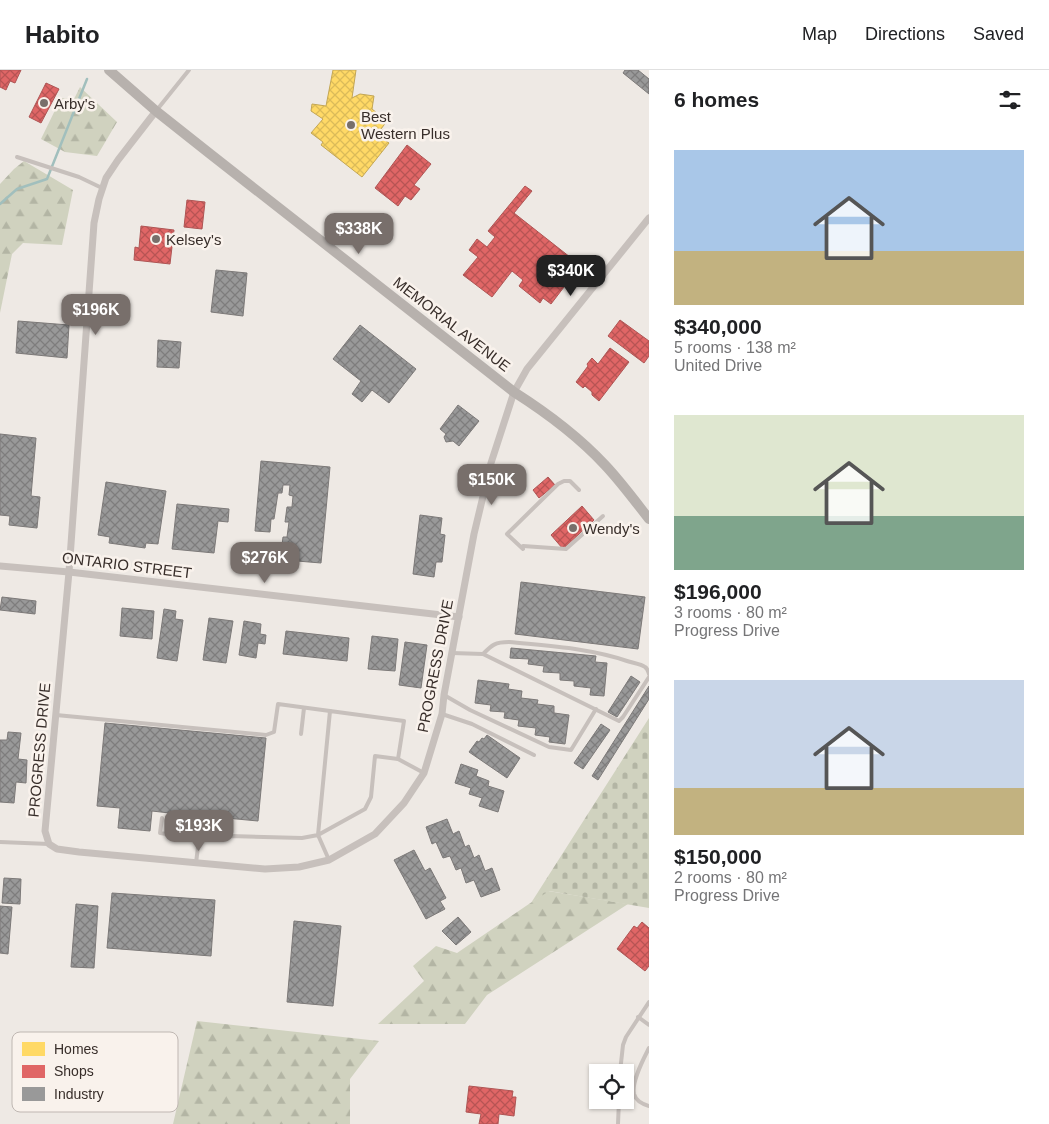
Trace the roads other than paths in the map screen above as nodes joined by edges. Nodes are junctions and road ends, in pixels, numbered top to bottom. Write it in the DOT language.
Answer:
graph roads {
  1 [pos="109,70"];
  2 [pos="189,70"];
  3 [pos="156,111"];
  4 [pos="17,157"];
  5 [pos="102,188"];
  6 [pos="649,218"];
  7 [pos="514,392"];
  8 [pos="579,490"];
  9 [pos="603,516"];
  10 [pos="649,520"];
  11 [pos="0,566"];
  12 [pos="68,572"];
  13 [pos="459,617"];
  14 [pos="452,653"];
  15 [pos="483,654"];
  16 [pos="649,676"];
  17 [pos="444,695"];
  18 [pos="304,708"];
  19 [pos="596,709"];
  20 [pos="330,711"];
  21 [pos="442,714"];
  22 [pos="56,715"];
  23 [pos="301,734"];
  24 [pos="534,755"];
  25 [pos="398,759"];
  26 [pos="424,773"];
  27 [pos="162,818"];
  28 [pos="318,835"];
  29 [pos="199,838"];
  30 [pos="0,842"];
  31 [pos="49,844"];
  32 [pos="329,860"];
  33 [pos="196,863"];
  34 [pos="649,1002"];
  35 [pos="638,1018"];
  36 [pos="649,1025"];
  37 [pos="649,1048"];
  38 [pos="621,1064"];
  39 [pos="649,1106"];
  40 [pos="619,1109"];
  41 [pos="618,1124"];
  1 -- 3 [label="main road, MEMORIAL AVENUE"];
  2 -- 3 [label="lane"];
  3 -- 5 [label="street, PROGRESS DRIVE"];
  3 -- 7 [label="main road, MEMORIAL AVENUE"];
  4 -- 5 [label="lane"];
  5 -- 12 [label="street, PROGRESS DRIVE"];
  6 -- 7 [label="street, PROGRESS DRIVE"];
  7 -- 10 [label="main road, MEMORIAL AVENUE"];
  7 -- 13 [label="street, PROGRESS DRIVE"];
  8 -- 9 [label="lane"];
  11 -- 12 [label="street, ONTARIO STREET"];
  12 -- 13 [label="street, ONTARIO STREET"];
  12 -- 22 [label="street, PROGRESS DRIVE"];
  13 -- 14 [label="street, PROGRESS DRIVE"];
  14 -- 15 [label="lane"];
  14 -- 17 [label="street, PROGRESS DRIVE"];
  15 -- 16 [label="lane"];
  15 -- 19 [label="lane"];
  16 -- 19 [label="lane"];
  17 -- 19 [label="lane"];
  17 -- 21 [label="street, PROGRESS DRIVE"];
  18 -- 20 [label="lane"];
  18 -- 22 [label="lane"];
  18 -- 23 [label="lane"];
  20 -- 25 [label="lane"];
  20 -- 28 [label="lane"];
  21 -- 24 [label="lane"];
  21 -- 26 [label="street, PROGRESS DRIVE"];
  22 -- 31 [label="street, PROGRESS DRIVE"];
  25 -- 26 [label="lane"];
  25 -- 28 [label="lane"];
  26 -- 32 [label="street, PROGRESS DRIVE"];
  27 -- 29 [label="lane"];
  28 -- 29 [label="lane"];
  28 -- 32 [label="lane"];
  29 -- 33 [label="lane"];
  30 -- 31 [label="lane"];
  31 -- 33 [label="street, PROGRESS DRIVE"];
  32 -- 33 [label="street, PROGRESS DRIVE"];
  34 -- 35 [label="lane"];
  35 -- 36 [label="lane"];
  35 -- 38 [label="lane"];
  37 -- 39 [label="lane"];
  40 -- 41 [label="lane"];
}
